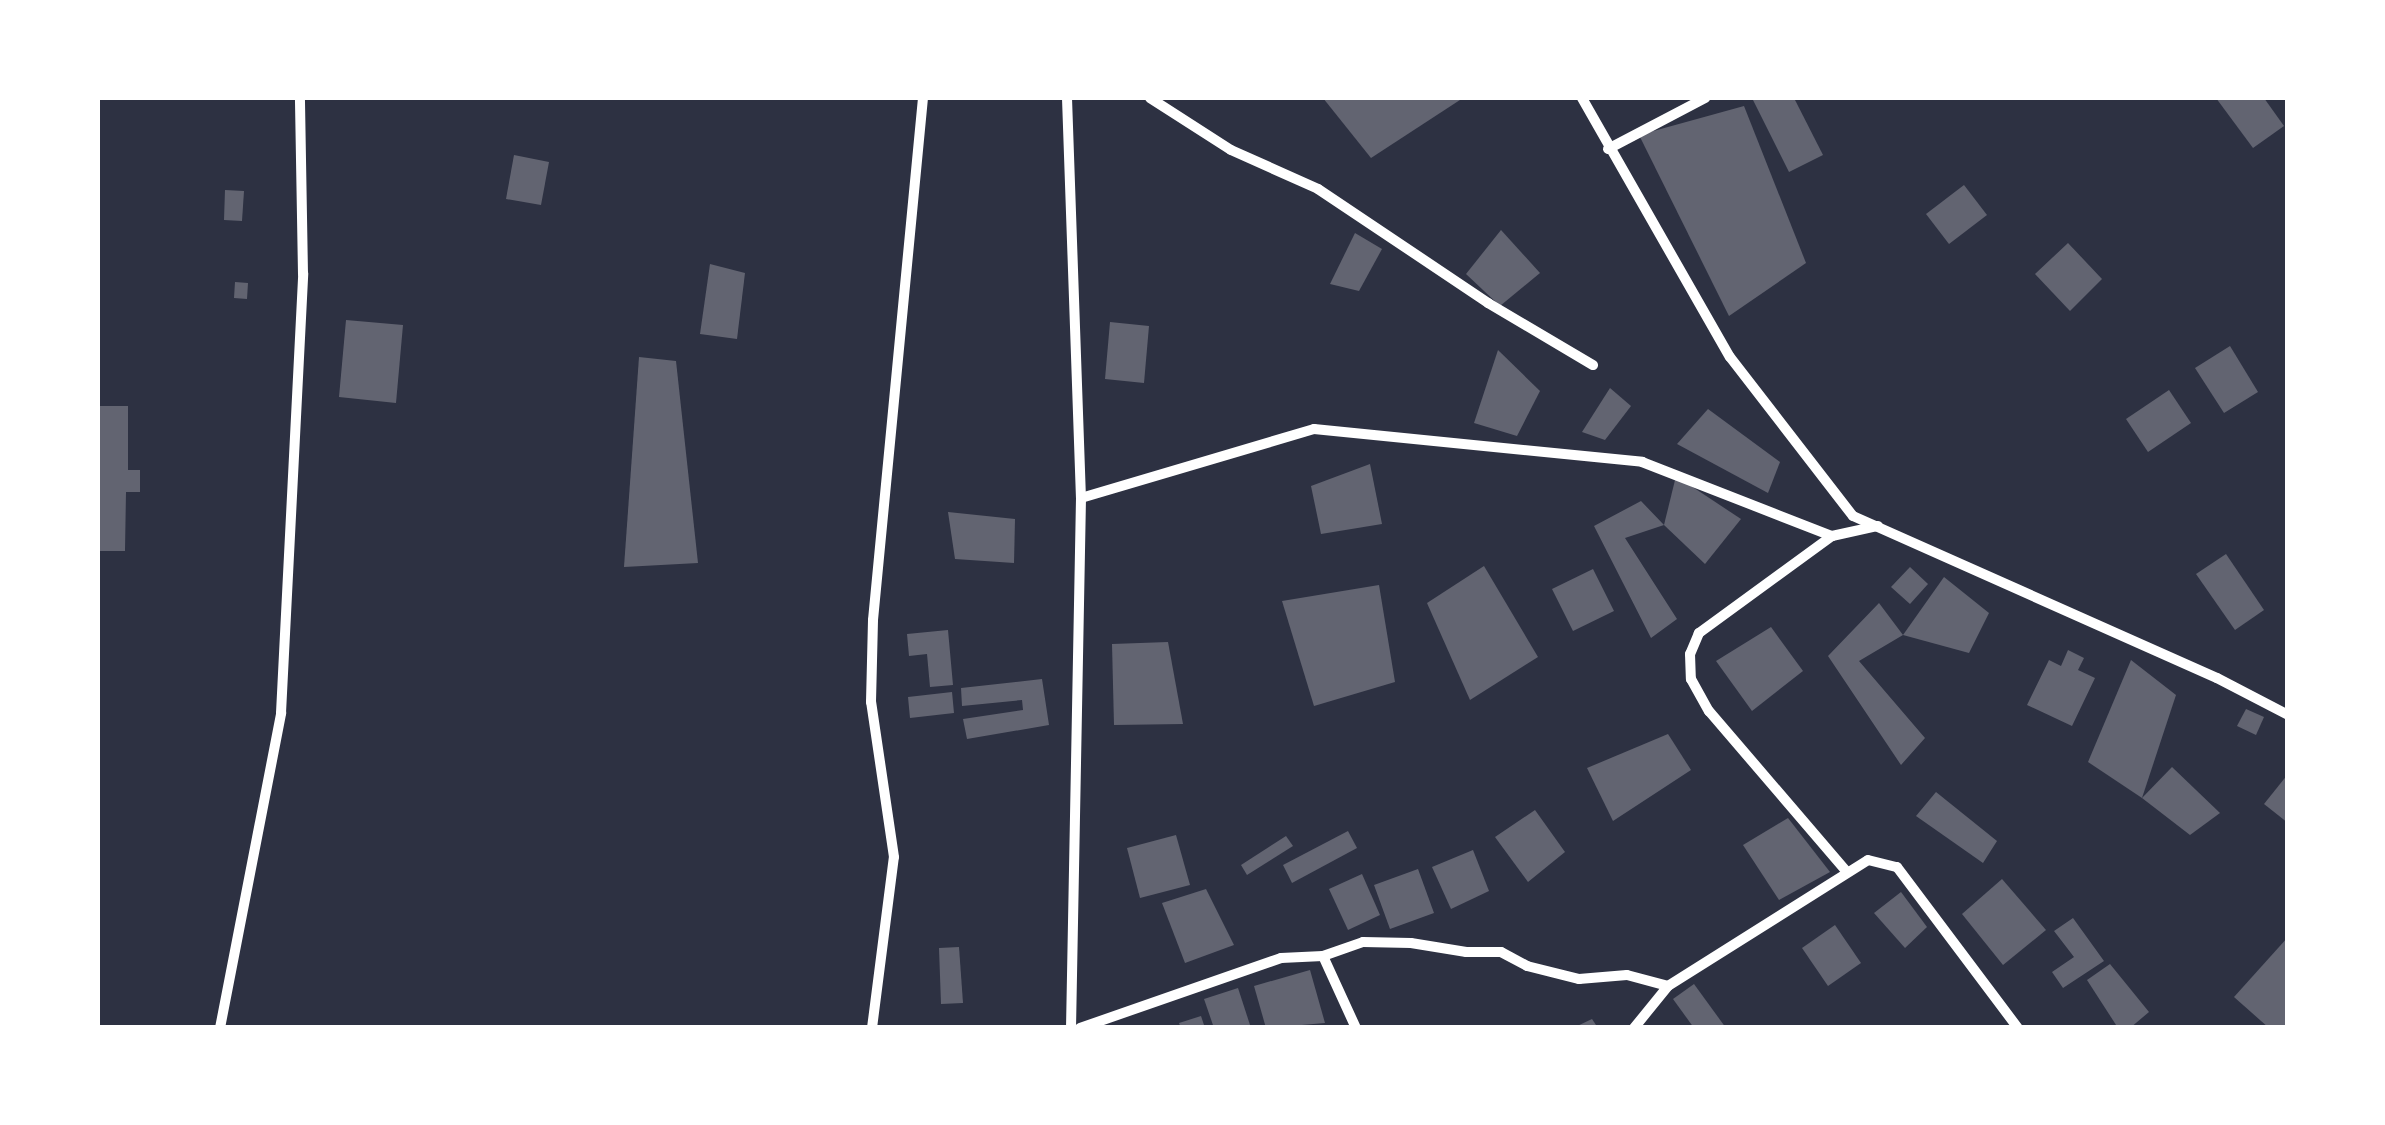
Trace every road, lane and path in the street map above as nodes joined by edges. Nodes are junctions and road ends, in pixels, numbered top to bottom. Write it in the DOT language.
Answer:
graph roads {
  1 [pos="300,98"];
  2 [pos="923,98"];
  3 [pos="1067,98"];
  4 [pos="1150,98"];
  5 [pos="1582,98"];
  6 [pos="1706,98"];
  7 [pos="1608,149"];
  8 [pos="1593,365"];
  9 [pos="1081,498"];
  10 [pos="1878,526"];
  11 [pos="1832,536"];
  12 [pos="2288,715"];
  13 [pos="1846,871"];
  14 [pos="1323,956"];
  15 [pos="1668,986"];
  16 [pos="220,1028"];
  17 [pos="872,1028"];
  18 [pos="1072,1028"];
  19 [pos="1080,1028"];
  20 [pos="1356,1028"];
  21 [pos="1634,1028"];
  22 [pos="2018,1028"];
  1 -- 16 [label="street"];
  2 -- 17 [label="street"];
  3 -- 9 [label="street"];
  4 -- 8 [label="street"];
  5 -- 7 [label="street"];
  6 -- 7 [label="street"];
  7 -- 10 [label="street"];
  9 -- 11 [label="street"];
  9 -- 18 [label="street"];
  10 -- 11 [label="street"];
  10 -- 12 [label="street"];
  11 -- 13 [label="street"];
  13 -- 15 [label="street"];
  13 -- 22 [label="street"];
  14 -- 15 [label="street"];
  14 -- 19 [label="street"];
  14 -- 20 [label="street"];
  15 -- 21 [label="street"];
}
